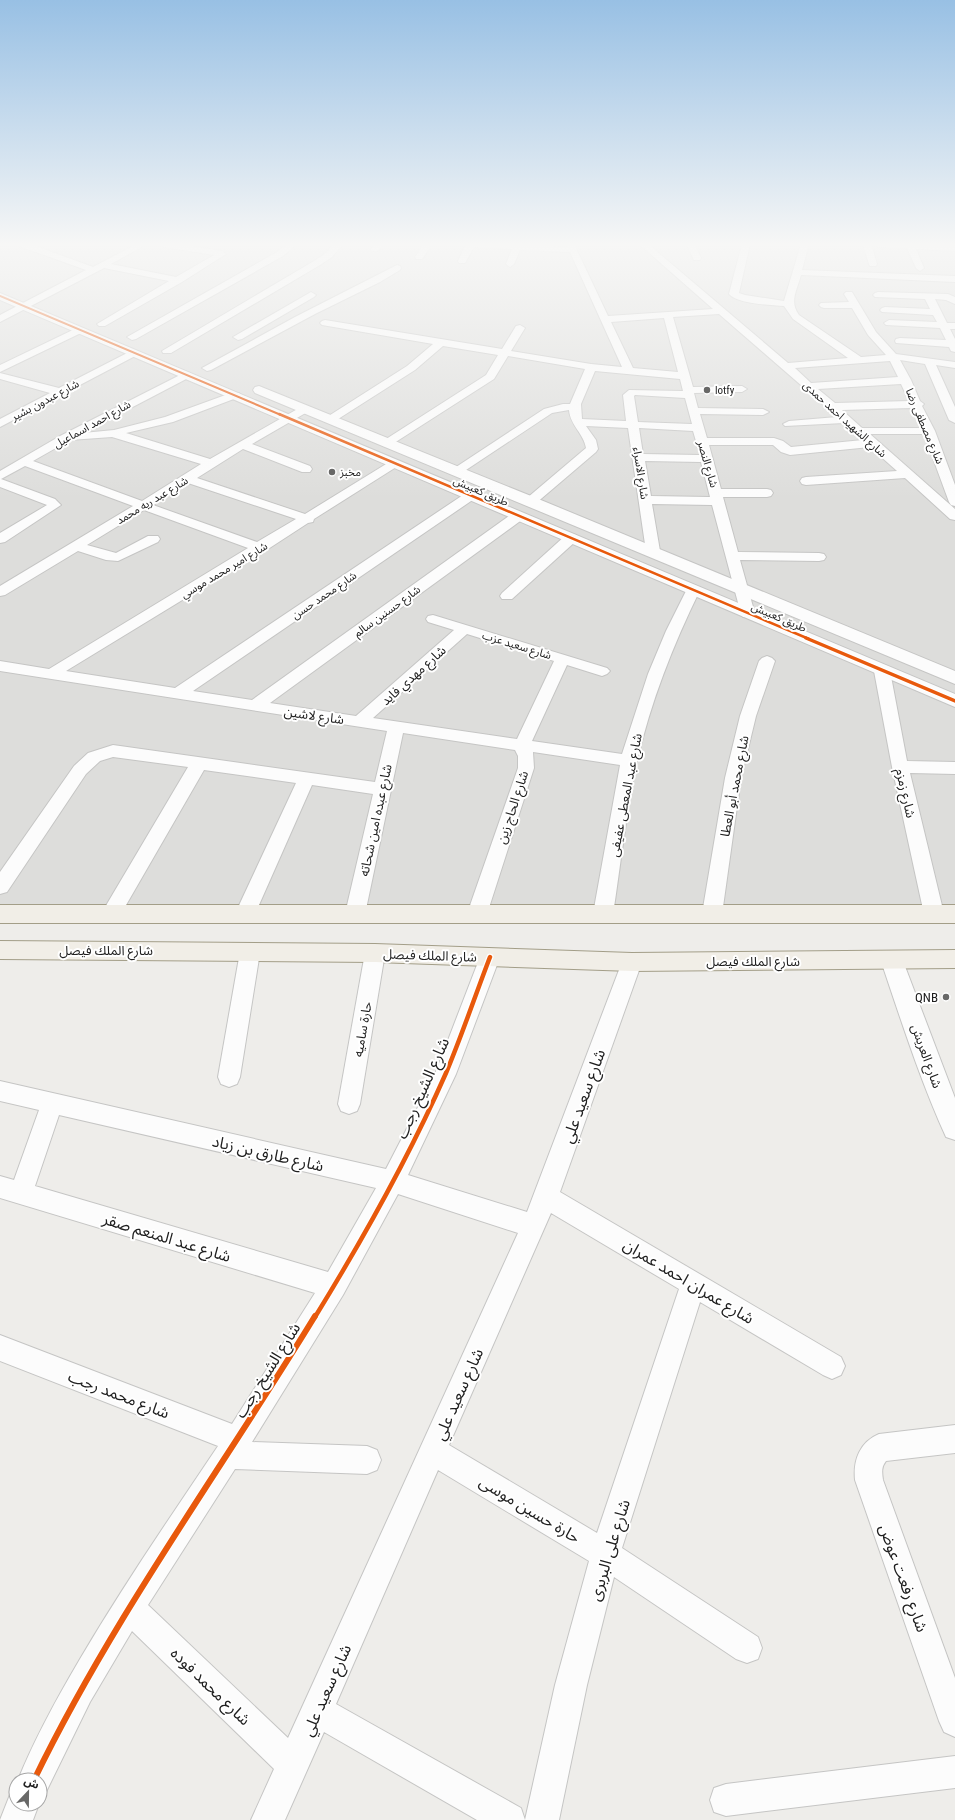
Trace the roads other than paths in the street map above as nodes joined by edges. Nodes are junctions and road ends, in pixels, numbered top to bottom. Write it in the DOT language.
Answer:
graph roads {
  1 [pos="113,329"];
  2 [pos="146,329"];
  3 [pos="205,329"];
  4 [pos="253,329"];
  5 [pos="281,329"];
  6 [pos="360,329"];
  7 [pos="519,329"];
  8 [pos="609,329"];
  9 [pos="672,329"];
  10 [pos="742,329"];
  11 [pos="813,329"];
  12 [pos="870,329"];
  13 [pos="945,329"];
  14 [pos="79,330"];
  15 [pos="132,337"];
  16 [pos="900,341"];
  17 [pos="440,343"];
  18 [pos="954,346"];
  19 [pos="243,350"];
  20 [pos="167,351"];
  21 [pos="133,353"];
  22 [pos="504,353"];
  23 [pos="180,357"];
  24 [pos="894,358"];
  25 [pos="858,360"];
  26 [pos="929,361"];
  27 [pos="194,363"];
  28 [pos="786,366"];
  29 [pos="955,366"];
  30 [pos="591,367"];
  31 [pos="0,368"];
  32 [pos="207,368"];
  33 [pos="629,371"];
  34 [pos="221,374"];
  35 [pos="186,375"];
  36 [pos="0,376"];
  37 [pos="685,376"];
  38 [pos="906,380"];
  39 [pos="21,381"];
  40 [pos="0,386"];
  41 [pos="249,386"];
  42 [pos="807,386"];
  43 [pos="742,389"];
  44 [pos="60,392"];
  45 [pos="689,393"];
  46 [pos="236,395"];
  47 [pos="132,402"];
  48 [pos="918,404"];
  49 [pos="575,407"];
  50 [pos="830,407"];
  51 [pos="305,409"];
  52 [pos="694,412"];
  53 [pos="763,412"];
  54 [pos="288,419"];
  55 [pos="331,419"];
  56 [pos="169,420"];
  57 [pos="845,420"];
  58 [pos="955,420"];
  59 [pos="578,422"];
  60 [pos="0,424"];
  61 [pos="633,424"];
  62 [pos="789,424"];
  63 [pos="698,428"];
  64 [pos="858,431"];
  65 [pos="929,431"];
  66 [pos="114,433"];
  67 [pos="64,438"];
  68 [pos="702,441"];
  69 [pos="387,443"];
  70 [pos="872,443"];
  71 [pos="243,445"];
  72 [pos="638,457"];
  73 [pos="707,459"];
  74 [pos="24,462"];
  75 [pos="211,462"];
  76 [pos="395,464"];
  77 [pos="306,469"];
  78 [pos="456,471"];
  79 [pos="907,474"];
  80 [pos="0,476"];
  81 [pos="187,480"];
  82 [pos="806,481"];
  83 [pos="0,483"];
  84 [pos="767,493"];
  85 [pos="470,496"];
  86 [pos="718,497"];
  87 [pos="645,500"];
  88 [pos="530,501"];
  89 [pos="955,502"];
  90 [pos="143,506"];
  91 [pos="518,516"];
  92 [pos="955,516"];
  93 [pos="308,519"];
  94 [pos="1,537"];
  95 [pos="571,538"];
  96 [pos="153,539"];
  97 [pos="77,546"];
  98 [pos="260,548"];
  99 [pos="653,552"];
  100 [pos="734,556"];
  101 [pos="819,557"];
  102 [pos="693,590"];
  103 [pos="742,590"];
  104 [pos="0,592"];
  105 [pos="507,596"];
  106 [pos="748,614"];
  107 [pos="433,619"];
  108 [pos="465,628"];
  109 [pos="562,659"];
  110 [pos="767,661"];
  111 [pos="0,666"];
  112 [pos="602,671"];
  113 [pos="882,671"];
  114 [pos="51,674"];
  115 [pos="955,678"];
  116 [pos="178,694"];
  117 [pos="955,701"];
  118 [pos="255,706"];
  119 [pos="360,721"];
  120 [pos="396,726"];
  121 [pos="522,746"];
  122 [pos="629,761"];
  123 [pos="199,763"];
  124 [pos="900,766"];
  125 [pos="955,768"];
  126 [pos="306,778"];
  127 [pos="382,789"];
  128 [pos="0,886"];
  129 [pos="0,914"];
  130 [pos="111,914"];
  131 [pos="245,914"];
  132 [pos="355,914"];
  133 [pos="477,914"];
  134 [pos="603,914"];
  135 [pos="712,914"];
  136 [pos="944,914"];
  137 [pos="0,950"];
  138 [pos="250,952"];
  139 [pos="375,953"];
  140 [pos="490,958"];
  141 [pos="955,959"];
  142 [pos="892,961"];
  143 [pos="632,962"];
  144 [pos="229,1077"];
  145 [pos="0,1091"];
  146 [pos="52,1103"];
  147 [pos="349,1104"];
  148 [pos="955,1128"];
  149 [pos="392,1181"];
  150 [pos="10,1190"];
  151 [pos="546,1197"];
  152 [pos="533,1226"];
  153 [pos="693,1284"];
  154 [pos="334,1286"];
  155 [pos="0,1348"];
  156 [pos="832,1366"];
  157 [pos="955,1439"];
  158 [pos="233,1447"];
  159 [pos="433,1450"];
  160 [pos="367,1460"];
  161 [pos="605,1554"];
  162 [pos="129,1608"];
  163 [pos="747,1648"];
  164 [pos="318,1710"];
  165 [pos="955,1721"];
  166 [pos="293,1765"];
  167 [pos="38,1772"];
  168 [pos="955,1772"];
  169 [pos="726,1800"];
  170 [pos="268,1820"];
  171 [pos="509,1820"];
  172 [pos="542,1820"];
  1 -- 15 [label="street"];
  2 -- 15 [label="street"];
  3 -- 20 [label="street"];
  4 -- 19 [label="street"];
  5 -- 19 [label="street"];
  6 -- 17 [label="street"];
  7 -- 22 [label="street"];
  8 -- 33 [label="street"];
  9 -- 37 [label="street, شارع النصر"];
  10 -- 28 [label="street, شارع الشهيد احمد حمدى"];
  11 -- 25 [label="street"];
  12 -- 24 [label="street, شارع مصطفى رضا"];
  13 -- 18 [label="street"];
  14 -- 21 [label="street, طريق كعبيش"];
  14 -- 31 [label="street"];
  15 -- 20 [label="street"];
  16 -- 18 [label="street"];
  17 -- 22 [label="street"];
  17 -- 55 [label="street"];
  19 -- 32 [label="street"];
  20 -- 23 [label="street"];
  21 -- 35 [label="street, طريق كعبيش"];
  21 -- 44 [label="street, شارع عبدون بشير"];
  22 -- 30 [label="street"];
  22 -- 69 [label="street"];
  24 -- 25 [label="street"];
  24 -- 26 [label="street"];
  24 -- 38 [label="street, شارع مصطفى رضا"];
  25 -- 28 [label="street"];
  26 -- 29 [label="street"];
  26 -- 58 [label="street"];
  27 -- 32 [label="street"];
  28 -- 42 [label="street, شارع الشهيد احمد حمدى"];
  30 -- 33 [label="street"];
  30 -- 49 [label="street"];
  32 -- 34 [label="street"];
  33 -- 37 [label="street"];
  35 -- 46 [label="street, طريق كعبيش"];
  35 -- 47 [label="street, شارع احمد اسماعيل"];
  36 -- 39 [label="street"];
  37 -- 45 [label="street, شارع النصر"];
  38 -- 42 [label="street"];
  38 -- 48 [label="street, شارع مصطفى رضا"];
  39 -- 40 [label="street"];
  39 -- 44 [label="street"];
  41 -- 51 [label="street, طريق كعبيش"];
  42 -- 50 [label="street, شارع الشهيد احمد حمدى"];
  43 -- 45 [label="street"];
  44 -- 60 [label="street, شارع عبدون بشير"];
  45 -- 52 [label="street, شارع النصر"];
  45 -- 61 [label="street, شارع الاسراء"];
  46 -- 54 [label="street, طريق كعبيش"];
  46 -- 56 [label="street"];
  47 -- 56 [label="street"];
  47 -- 67 [label="street, شارع احمد اسماعيل"];
  48 -- 50 [label="street"];
  48 -- 65 [label="street, شارع مصطفى رضا"];
  49 -- 59 [label="street"];
  49 -- 78 [label="street"];
  50 -- 57 [label="street, شارع الشهيد احمد حمدى"];
  51 -- 54 [label="street, شارع عبد ريه محمد"];
  51 -- 55 [label="street, طريق كعبيش"];
  52 -- 53 [label="street"];
  52 -- 63 [label="street, شارع النصر"];
  54 -- 71 [label="street, شارع عبد ريه محمد"];
  54 -- 76 [label="street, طريق كعبيش"];
  55 -- 69 [label="street, طريق كعبيش"];
  56 -- 66 [label="street"];
  57 -- 62 [label="street"];
  57 -- 64 [label="street, شارع الشهيد احمد حمدى"];
  59 -- 61 [label="street"];
  59 -- 88 [label="street"];
  61 -- 63 [label="street"];
  61 -- 72 [label="street, شارع الاسراء"];
  63 -- 68 [label="street, شارع النصر"];
  64 -- 65 [label="street"];
  64 -- 70 [label="street, شارع الشهيد احمد حمدى"];
  65 -- 89 [label="street, شارع مصطفى رضا"];
  66 -- 67 [label="street"];
  66 -- 75 [label="street"];
  67 -- 74 [label="street, شارع احمد اسماعيل"];
  68 -- 70 [label="street"];
  68 -- 73 [label="street, شارع النصر"];
  69 -- 78 [label="street, طريق كعبيش"];
  70 -- 79 [label="street, شارع الشهيد احمد حمدى"];
  71 -- 75 [label="street, شارع عبد ريه محمد"];
  71 -- 77 [label="street"];
  72 -- 73 [label="street"];
  72 -- 87 [label="street, شارع الاسراء"];
  73 -- 86 [label="street, شارع النصر"];
  74 -- 80 [label="street, شارع احمد اسماعيل"];
  74 -- 90 [label="street"];
  75 -- 81 [label="street, شارع عبد ريه محمد"];
  76 -- 85 [label="street, طريق كعبيش"];
  76 -- 93 [label="street, شارع امير محمد موسي"];
  78 -- 88 [label="street, طريق كعبيش"];
  79 -- 82 [label="street"];
  79 -- 92 [label="street, شارع الشهيد احمد حمدى"];
  81 -- 90 [label="street, شارع عبد ريه محمد"];
  81 -- 93 [label="street"];
  83 -- 94 [label="street"];
  84 -- 86 [label="street"];
  85 -- 91 [label="street, طريق كعبيش"];
  85 -- 116 [label="street, شارع محمد حسن"];
  86 -- 87 [label="street"];
  86 -- 100 [label="street, شارع النصر"];
  87 -- 99 [label="street, شارع الاسراء"];
  88 -- 99 [label="street, طريق كعبيش"];
  90 -- 97 [label="street, شارع عبد ريه محمد"];
  90 -- 98 [label="street"];
  91 -- 95 [label="street, طريق كعبيش"];
  91 -- 118 [label="street, شارع حسنين سالم"];
  93 -- 98 [label="street, شارع امير محمد موسي"];
  95 -- 102 [label="street, طريق كعبيش"];
  95 -- 105 [label="street"];
  96 -- 97 [label="street"];
  97 -- 104 [label="street, شارع عبد ريه محمد"];
  98 -- 114 [label="street, شارع امير محمد موسي"];
  99 -- 103 [label="street, طريق كعبيش"];
  100 -- 101 [label="street"];
  100 -- 103 [label="street, شارع النصر"];
  102 -- 106 [label="street, طريق كعبيش"];
  102 -- 122 [label="street, شارع عبد المعطى عفيفى"];
  103 -- 106 [label="street, شارع النصر"];
  103 -- 115 [label="street, طريق كعبيش"];
  106 -- 113 [label="street, طريق كعبيش"];
  107 -- 108 [label="street, شارع سعيد عزب"];
  108 -- 109 [label="street, شارع سعيد عزب"];
  108 -- 119 [label="street, شارع مهدي فايد"];
  109 -- 112 [label="street, شارع سعيد عزب"];
  109 -- 121 [label="street"];
  110 -- 135 [label="street, شارع محمد أبو العطا"];
  111 -- 114 [label="street, شارع لاشين"];
  113 -- 117 [label="street, طريق كعبيش"];
  113 -- 124 [label="street, شارع زمزم"];
  114 -- 116 [label="street, شارع لاشين"];
  116 -- 118 [label="street, شارع لاشين"];
  118 -- 119 [label="street, شارع لاشين"];
  119 -- 120 [label="street, شارع لاشين"];
  120 -- 121 [label="street, شارع لاشين"];
  120 -- 127 [label="street, شارع عبده امين شحاته"];
  121 -- 122 [label="street, شارع لاشين"];
  121 -- 133 [label="street, شارع الحاج زين"];
  122 -- 134 [label="street, شارع عبد المعطى عفيفى"];
  123 -- 126 [label="street"];
  123 -- 128 [label="street"];
  123 -- 130 [label="street"];
  124 -- 125 [label="street"];
  124 -- 136 [label="street, شارع زمزم"];
  126 -- 127 [label="street"];
  126 -- 131 [label="street"];
  127 -- 132 [label="street, شارع عبده امين شحاته"];
  129 -- 130 [label="main road"];
  130 -- 131 [label="main road"];
  131 -- 132 [label="main road"];
  132 -- 133 [label="main road"];
  133 -- 134 [label="main road"];
  134 -- 135 [label="main road"];
  135 -- 136 [label="main road"];
  137 -- 138 [label="main road, شارع الملك فيصل"];
  138 -- 139 [label="main road, شارع الملك فيصل"];
  138 -- 144 [label="street"];
  139 -- 140 [label="main road, شارع الملك فيصل"];
  139 -- 147 [label="street, حارة ساميه"];
  140 -- 143 [label="main road, شارع الملك فيصل"];
  140 -- 149 [label="street, شارع الشيخ رجب"];
  141 -- 142 [label="main road, شارع الملك فيصل"];
  142 -- 143 [label="main road, شارع الملك فيصل"];
  142 -- 148 [label="street, شارع العريش"];
  143 -- 151 [label="street, شارع سعيد علي"];
  145 -- 146 [label="street, شارع طارق بن زياد"];
  146 -- 149 [label="street, شارع طارق بن زياد"];
  146 -- 150 [label="street"];
  149 -- 152 [label="street, شارع طارق بن زياد"];
  149 -- 154 [label="street, شارع الشيخ رجب"];
  150 -- 154 [label="street, شارع عبد المنعم صقر"];
  151 -- 152 [label="street, شارع سعيد علي"];
  151 -- 153 [label="street, شارع عمران احمد عمران"];
  152 -- 159 [label="street, شارع سعيد علي"];
  153 -- 156 [label="street, شارع عمران احمد عمران"];
  153 -- 161 [label="street, شارع على البربرى"];
  154 -- 158 [label="street, شارع الشيخ رجب"];
  155 -- 158 [label="street, شارع محمد رجب"];
  157 -- 165 [label="street, شارع رفعت عوض"];
  158 -- 160 [label="street, شارع محمد رجب"];
  158 -- 162 [label="street, شارع الشيخ رجب"];
  159 -- 161 [label="street, حارة حسين موسى"];
  159 -- 164 [label="street, شارع سعيد علي"];
  161 -- 163 [label="street, حارة حسين موسى"];
  161 -- 172 [label="street, شارع على البربرى"];
  162 -- 166 [label="street, شارع محمد فوده"];
  162 -- 167 [label="street, شارع الشيخ رجب"];
  164 -- 166 [label="street, شارع سعيد علي"];
  164 -- 171 [label="street"];
  166 -- 170 [label="street, شارع سعيد علي"];
  168 -- 169 [label="street"];
}
